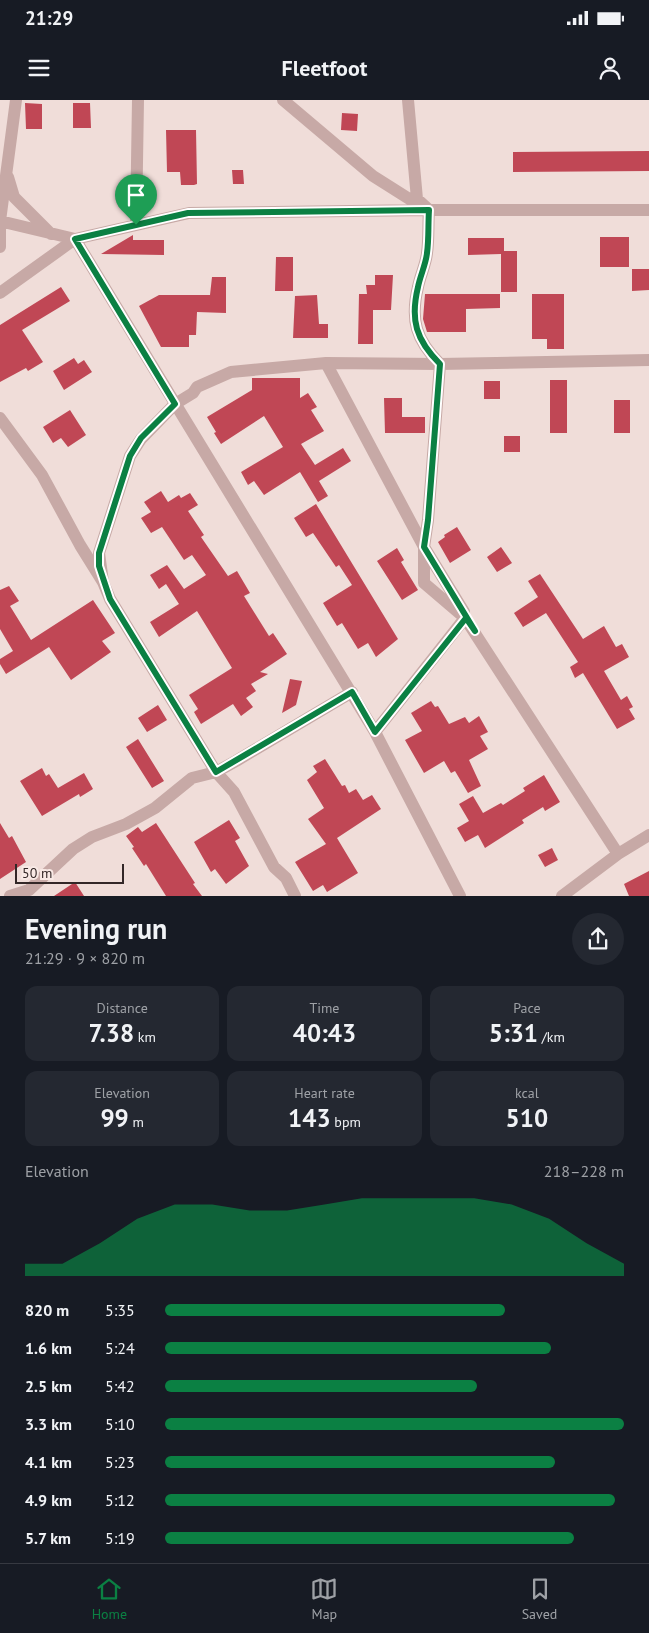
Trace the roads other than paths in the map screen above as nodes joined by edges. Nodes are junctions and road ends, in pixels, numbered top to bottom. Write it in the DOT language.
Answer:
graph roads {
  1 [pos="16,100"];
  2 [pos="138,100"];
  3 [pos="283,100"];
  4 [pos="408,100"];
  5 [pos="7,173"];
  6 [pos="429,210"];
  7 [pos="649,210"];
  8 [pos="0,221"];
  9 [pos="136,225"];
  10 [pos="51,234"];
  11 [pos="75,239"];
  12 [pos="0,247"];
  13 [pos="0,293"];
  14 [pos="649,360"];
  15 [pos="326,363"];
  16 [pos="440,364"];
  17 [pos="175,404"];
  18 [pos="0,418"];
  19 [pos="424,547"];
  20 [pos="103,582"];
  21 [pos="466,618"];
  22 [pos="475,631"];
  23 [pos="352,692"];
  24 [pos="375,732"];
  25 [pos="216,772"];
  26 [pos="649,835"];
  27 [pos="618,854"];
  28 [pos="10,896"];
  29 [pos="295,896"];
  30 [pos="460,896"];
  31 [pos="562,896"];
  1 -- 5 [label="street"];
  2 -- 9 [label="street"];
  3 -- 6 [label="street"];
  4 -- 6 [label="street"];
  5 -- 8 [label="street"];
  5 -- 10 [label="street"];
  6 -- 7 [label="street"];
  6 -- 9 [label="street"];
  6 -- 16 [label="street"];
  8 -- 10 [label="street"];
  8 -- 12 [label="street"];
  9 -- 11 [label="street"];
  10 -- 11 [label="street"];
  11 -- 13 [label="street"];
  11 -- 17 [label="street"];
  14 -- 16 [label="street"];
  15 -- 16 [label="street"];
  15 -- 17 [label="street"];
  15 -- 19 [label="street"];
  16 -- 19 [label="street"];
  17 -- 20 [label="street"];
  17 -- 23 [label="street"];
  18 -- 20 [label="street"];
  19 -- 21 [label="street"];
  19 -- 22 [label="street"];
  20 -- 25 [label="street"];
  21 -- 22 [label="street"];
  21 -- 24 [label="street"];
  22 -- 27 [label="street"];
  23 -- 24 [label="street"];
  23 -- 25 [label="street"];
  24 -- 30 [label="street"];
  25 -- 28 [label="street"];
  25 -- 29 [label="street"];
  26 -- 27 [label="street"];
  27 -- 31 [label="street"];
}
